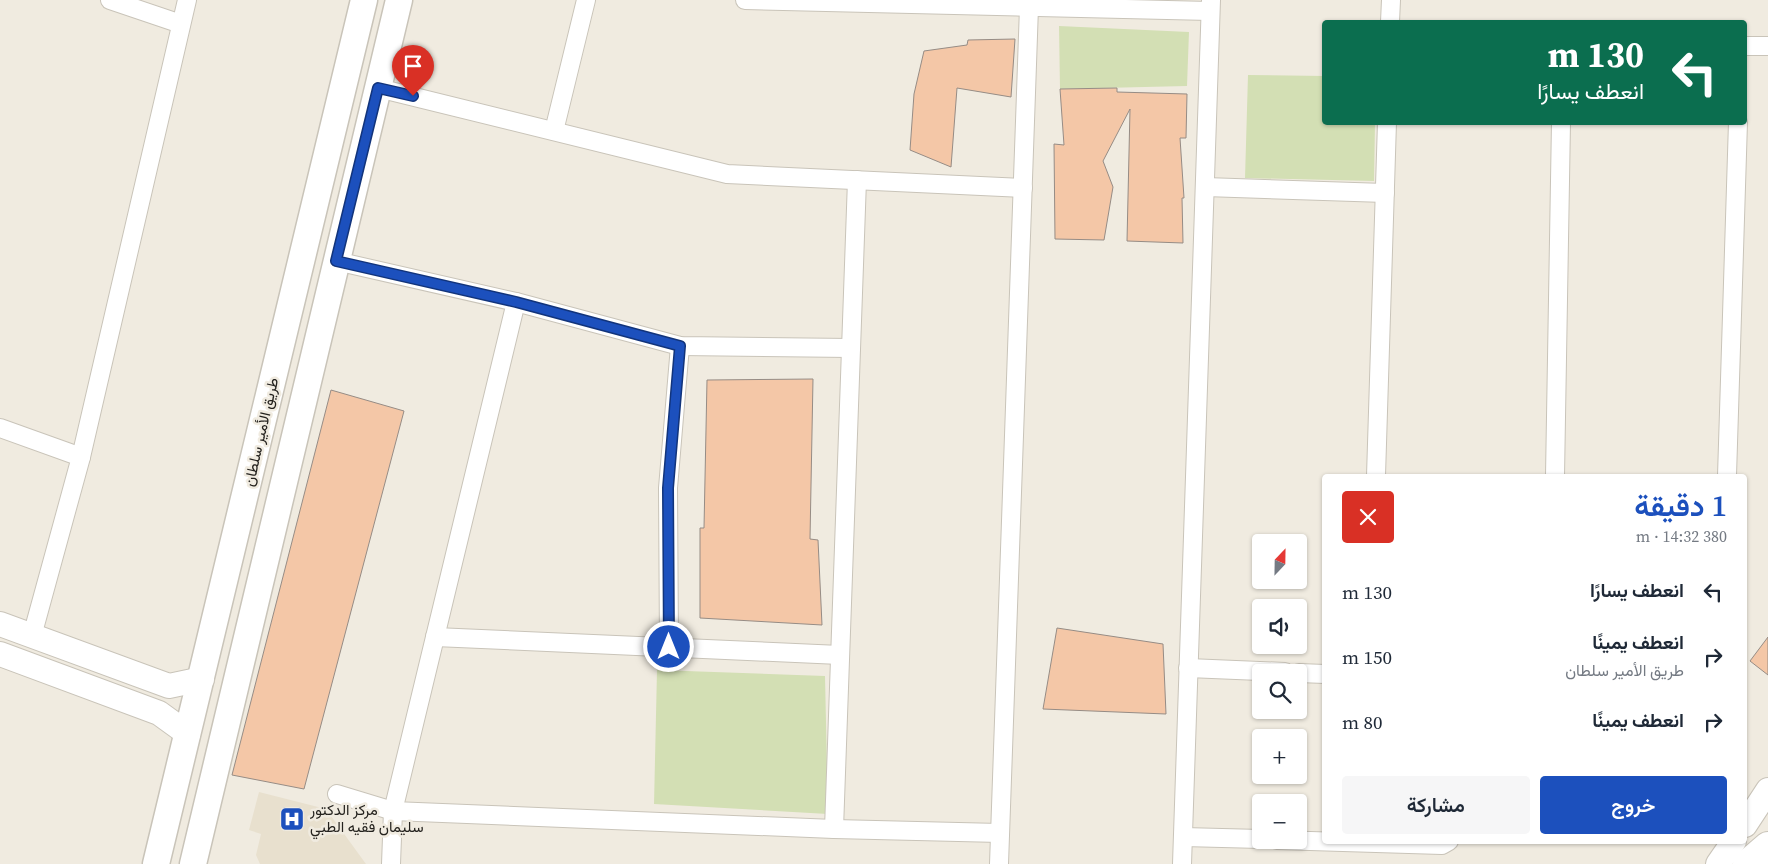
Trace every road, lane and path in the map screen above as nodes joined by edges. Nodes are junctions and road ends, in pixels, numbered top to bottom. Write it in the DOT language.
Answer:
graph roads {
  1 [pos="110,0"];
  2 [pos="187,0"];
  3 [pos="364,0"];
  4 [pos="399,0"];
  5 [pos="586,0"];
  6 [pos="744,0"];
  7 [pos="1391,0"];
  8 [pos="1211,5"];
  9 [pos="1029,7"];
  10 [pos="1390,20"];
  11 [pos="181,24"];
  12 [pos="1747,46"];
  13 [pos="1768,46"];
  14 [pos="378,88"];
  15 [pos="1387,125"];
  16 [pos="1562,125"];
  17 [pos="1738,125"];
  18 [pos="554,130"];
  19 [pos="857,180"];
  20 [pos="1205,187"];
  21 [pos="1023,188"];
  22 [pos="1385,194"];
  23 [pos="336,261"];
  24 [pos="516,302"];
  25 [pos="680,346"];
  26 [pos="852,348"];
  27 [pos="0,428"];
  28 [pos="81,457"];
  29 [pos="1376,474"];
  30 [pos="1554,474"];
  31 [pos="1727,474"];
  32 [pos="0,624"];
  33 [pos="32,636"];
  34 [pos="435,637"];
  35 [pos="669,647"];
  36 [pos="0,654"];
  37 [pos="840,654"];
  38 [pos="1188,668"];
  39 [pos="1252,671"];
  40 [pos="1307,673"];
  41 [pos="1322,674"];
  42 [pos="202,679"];
  43 [pos="188,734"];
  44 [pos="178,774"];
  45 [pos="1768,790"];
  46 [pos="337,794"];
  47 [pos="1768,807"];
  48 [pos="393,811"];
  49 [pos="1747,822"];
  50 [pos="1747,823"];
  51 [pos="834,829"];
  52 [pos="1000,833"];
  53 [pos="1183,837"];
  54 [pos="1252,840"];
  55 [pos="1307,841"];
  56 [pos="1322,841"];
  57 [pos="1409,844"];
  58 [pos="1444,844"];
  59 [pos="1732,844"];
  60 [pos="1768,846"];
  61 [pos="197,860"];
  62 [pos="145,864"];
  63 [pos="156,864"];
  64 [pos="391,864"];
  65 [pos="999,864"];
  66 [pos="1182,864"];
  67 [pos="1718,864"];
  68 [pos="1747,864"];
  1 -- 11 [label="street"];
  2 -- 11 [label="street"];
  3 -- 42 [label="main road, طريق الأمير سلطان"];
  4 -- 14 [label="main road"];
  5 -- 18 [label="street"];
  6 -- 9 [label="street"];
  7 -- 10 [label="street"];
  8 -- 9 [label="street"];
  8 -- 20 [label="street"];
  9 -- 21 [label="street"];
  11 -- 28 [label="street"];
  12 -- 13 [label="street"];
  14 -- 18 [label="street"];
  14 -- 23 [label="main road"];
  15 -- 22 [label="street"];
  16 -- 30 [label="street"];
  17 -- 31 [label="street"];
  18 -- 19 [label="street"];
  19 -- 21 [label="street"];
  19 -- 26 [label="street"];
  20 -- 22 [label="street"];
  20 -- 38 [label="street"];
  21 -- 52 [label="street"];
  22 -- 29 [label="street"];
  23 -- 24 [label="street"];
  23 -- 61 [label="main road"];
  24 -- 25 [label="street"];
  24 -- 34 [label="street"];
  25 -- 26 [label="street"];
  25 -- 35 [label="street"];
  26 -- 37 [label="street"];
  27 -- 28 [label="street"];
  28 -- 33 [label="street"];
  32 -- 33 [label="street"];
  33 -- 42 [label="street"];
  34 -- 35 [label="street"];
  34 -- 48 [label="street"];
  35 -- 37 [label="street"];
  36 -- 43 [label="street"];
  37 -- 51 [label="street"];
  38 -- 39 [label="street"];
  38 -- 53 [label="street"];
  40 -- 41 [label="street"];
  42 -- 43 [label="main road, طريق الأمير سلطان"];
  43 -- 44 [label="main road, طريق الأمير سلطان"];
  44 -- 62 [label="main road"];
  44 -- 63 [label="main road, طريق الأمير سلطان"];
  45 -- 49 [label="street"];
  46 -- 48 [label="street"];
  47 -- 50 [label="street"];
  48 -- 51 [label="street"];
  48 -- 64 [label="street"];
  51 -- 52 [label="street"];
  52 -- 65 [label="street"];
  53 -- 54 [label="street"];
  53 -- 66 [label="street"];
  55 -- 56 [label="street"];
  57 -- 58 [label="street"];
  59 -- 67 [label="street"];
  60 -- 68 [label="highway"];
}
